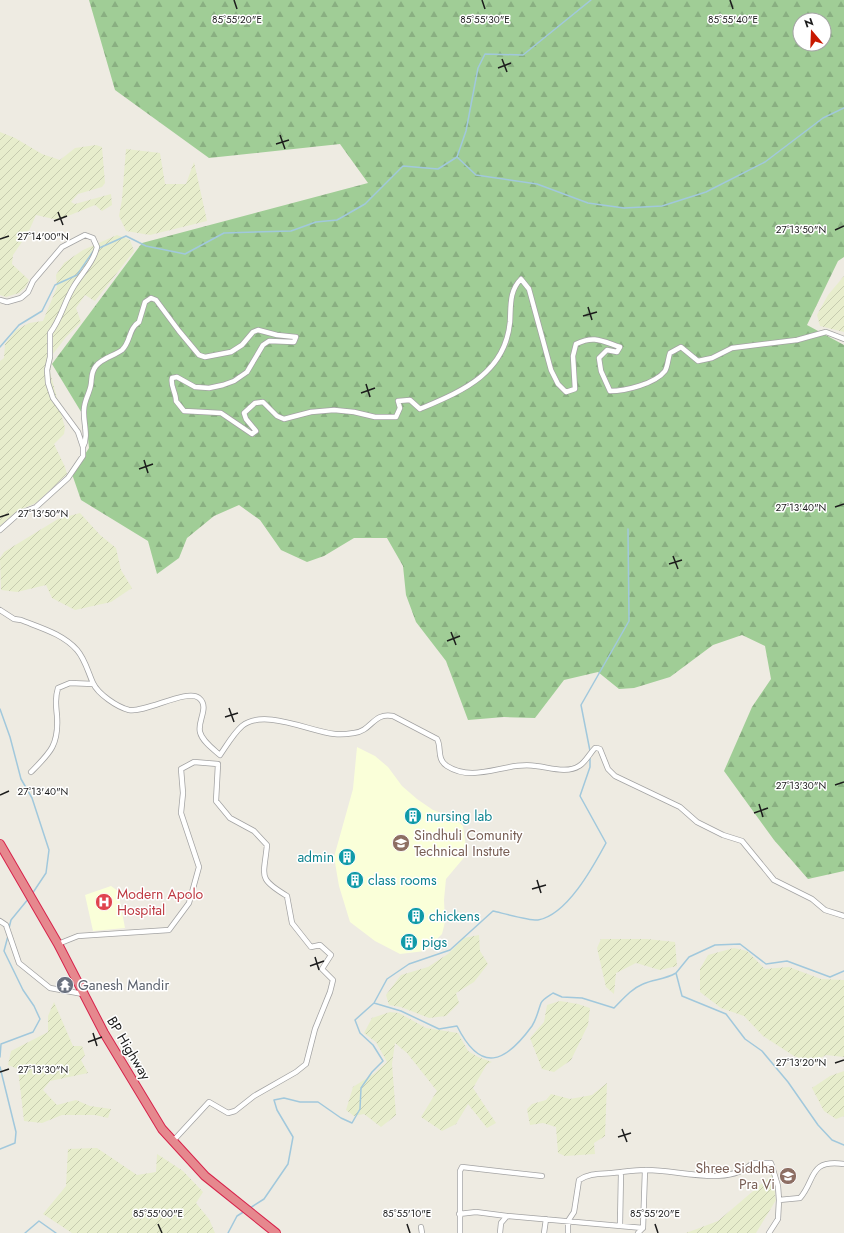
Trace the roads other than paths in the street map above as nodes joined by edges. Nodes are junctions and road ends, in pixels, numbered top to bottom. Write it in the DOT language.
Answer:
graph roads {
  1 [pos="0,300"];
  2 [pos="844,339"];
  3 [pos="83,447"];
  4 [pos="0,530"];
  5 [pos="0,610"];
  6 [pos="93,684"];
  7 [pos="220,755"];
  8 [pos="218,764"];
  9 [pos="31,772"];
  10 [pos="0,844"];
  11 [pos="844,916"];
  12 [pos="0,921"];
  13 [pos="58,944"];
  14 [pos="84,994"];
  15 [pos="173,1141"];
  16 [pos="844,1164"];
  17 [pos="645,1170"];
  18 [pos="621,1172"];
  19 [pos="542,1176"];
  20 [pos="779,1200"];
  21 [pos="459,1214"];
  22 [pos="507,1216"];
  23 [pos="546,1219"];
  24 [pos="568,1221"];
  25 [pos="620,1225"];
  26 [pos="421,1227"];
  27 [pos="643,1228"];
  28 [pos="276,1233"];
  29 [pos="422,1233"];
  30 [pos="460,1233"];
  31 [pos="500,1233"];
  32 [pos="544,1233"];
  33 [pos="568,1233"];
  34 [pos="638,1233"];
  35 [pos="769,1233"];
  1 -- 3 [label="street"];
  2 -- 3 [label="street"];
  3 -- 4 [label="street"];
  5 -- 6 [label="street"];
  6 -- 7 [label="street"];
  6 -- 9 [label="street"];
  7 -- 8 [label="street"];
  7 -- 11 [label="street"];
  8 -- 13 [label="street"];
  8 -- 15 [label="street"];
  10 -- 13 [label="highway, BP Highway"];
  12 -- 14 [label="street"];
  13 -- 14 [label="highway, BP Highway"];
  14 -- 15 [label="highway, BP Highway"];
  15 -- 28 [label="highway, BP Highway"];
  16 -- 20 [label="street"];
  17 -- 18 [label="street"];
  17 -- 20 [label="street"];
  17 -- 27 [label="street"];
  18 -- 24 [label="street"];
  18 -- 25 [label="street"];
  19 -- 21 [label="street"];
  20 -- 35 [label="street"];
  21 -- 22 [label="street"];
  21 -- 30 [label="street"];
  22 -- 23 [label="street"];
  22 -- 31 [label="street"];
  23 -- 24 [label="street"];
  23 -- 32 [label="street"];
  24 -- 25 [label="street"];
  24 -- 33 [label="street"];
  25 -- 27 [label="street"];
  26 -- 29 [label="street"];
  27 -- 34 [label="street"];
}
